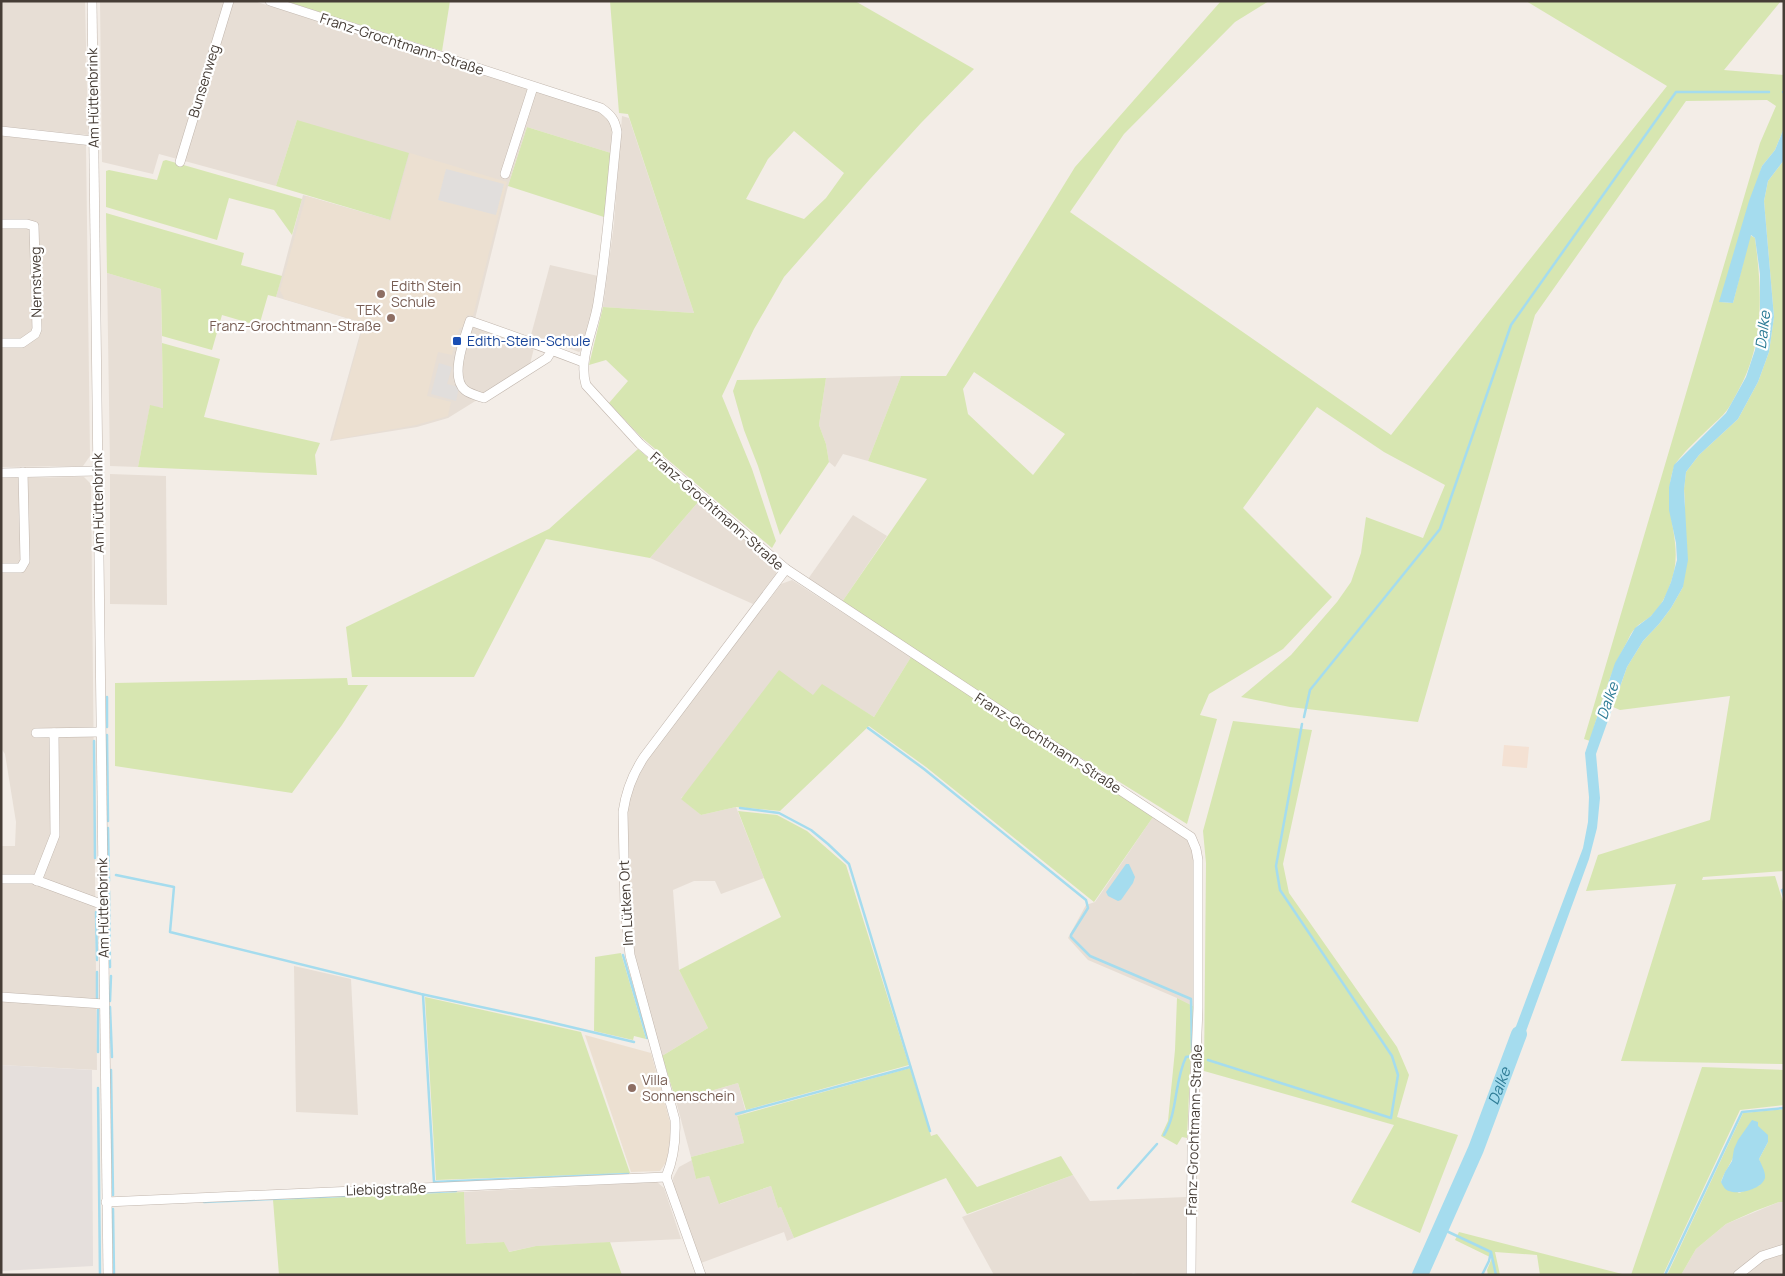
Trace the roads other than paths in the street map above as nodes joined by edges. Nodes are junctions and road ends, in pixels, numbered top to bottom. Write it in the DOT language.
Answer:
graph roads {
  1 [pos="92,1"];
  2 [pos="229,1"];
  3 [pos="270,1"];
  4 [pos="533,87"];
  5 [pos="1,131"];
  6 [pos="93,141"];
  7 [pos="180,162"];
  8 [pos="505,174"];
  9 [pos="1,224"];
  10 [pos="1,343"];
  11 [pos="552,350"];
  12 [pos="583,362"];
  13 [pos="97,470"];
  14 [pos="24,472"];
  15 [pos="1,473"];
  16 [pos="1,568"];
  17 [pos="786,569"];
  18 [pos="100,732"];
  19 [pos="36,733"];
  20 [pos="54,733"];
  21 [pos="1,879"];
  22 [pos="37,880"];
  23 [pos="102,903"];
  24 [pos="1,997"];
  25 [pos="104,1004"];
  26 [pos="666,1177"];
  27 [pos="106,1202"];
  28 [pos="1784,1250"];
  29 [pos="108,1275"];
  30 [pos="701,1275"];
  31 [pos="1191,1275"];
  32 [pos="1738,1275"];
  1 -- 6 [label="street, Am Hüttenbrink"];
  2 -- 7 [label="street, Bunsenweg"];
  3 -- 4 [label="street, Franz-Grochtmann-Straße"];
  4 -- 8 [label="street"];
  4 -- 12 [label="street, Franz-Grochtmann-Straße"];
  5 -- 6 [label="street"];
  6 -- 13 [label="street, Am Hüttenbrink"];
  9 -- 10 [label="street, Nernstweg"];
  11 -- 11 [label="street"];
  11 -- 12 [label="street"];
  12 -- 17 [label="street, Franz-Grochtmann-Straße"];
  13 -- 14 [label="street"];
  13 -- 18 [label="street, Am Hüttenbrink"];
  14 -- 15 [label="street"];
  14 -- 16 [label="street"];
  17 -- 26 [label="street, Im Lütken Ort"];
  17 -- 31 [label="street, Franz-Grochtmann-Straße"];
  18 -- 20 [label="street"];
  18 -- 23 [label="street, Am Hüttenbrink"];
  19 -- 20 [label="street"];
  20 -- 22 [label="street"];
  21 -- 22 [label="street"];
  22 -- 23 [label="street"];
  23 -- 25 [label="street, Am Hüttenbrink"];
  24 -- 25 [label="street"];
  25 -- 27 [label="street, Am Hüttenbrink"];
  26 -- 27 [label="street, Liebigstraße"];
  26 -- 30 [label="street"];
  27 -- 29 [label="street, Am Hüttenbrink"];
  28 -- 32 [label="street"];
}
